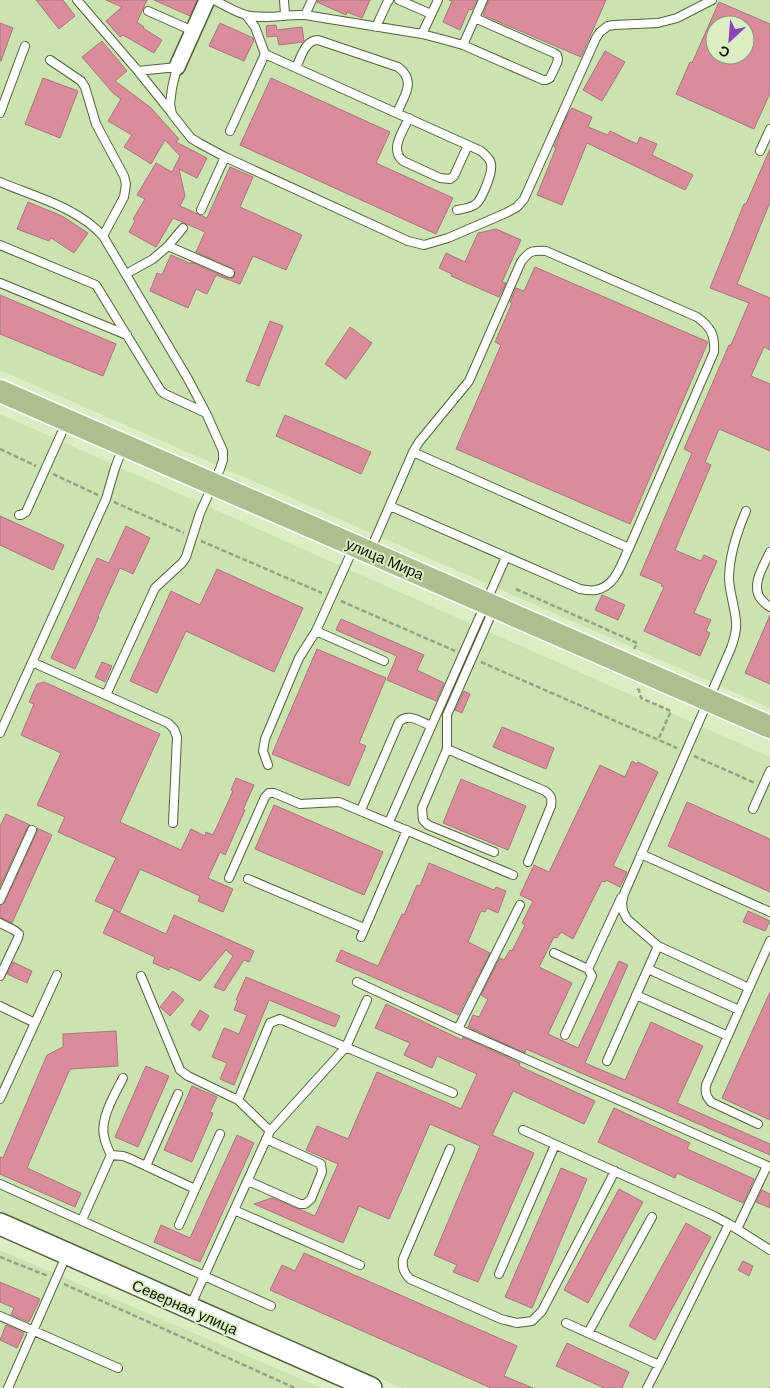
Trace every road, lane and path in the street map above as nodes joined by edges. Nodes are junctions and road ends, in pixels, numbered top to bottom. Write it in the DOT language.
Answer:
graph roads {
  1 [pos="77,0"];
  2 [pos="207,0"];
  3 [pos="214,0"];
  4 [pos="284,0"];
  5 [pos="312,0"];
  6 [pos="390,0"];
  7 [pos="398,0"];
  8 [pos="438,0"];
  9 [pos="483,0"];
  10 [pos="712,0"];
  11 [pos="148,10"];
  12 [pos="431,14"];
  13 [pos="246,15"];
  14 [pos="285,15"];
  15 [pos="305,15"];
  16 [pos="475,18"];
  17 [pos="376,27"];
  18 [pos="193,31"];
  19 [pos="422,34"];
  20 [pos="464,45"];
  21 [pos="25,46"];
  22 [pos="265,54"];
  23 [pos="50,60"];
  24 [pos="177,67"];
  25 [pos="296,68"];
  26 [pos="138,71"];
  27 [pos="0,113"];
  28 [pos="397,113"];
  29 [pos="172,114"];
  30 [pos="409,118"];
  31 [pos="770,129"];
  32 [pos="230,131"];
  33 [pos="468,145"];
  34 [pos="760,152"];
  35 [pos="225,157"];
  36 [pos="0,182"];
  37 [pos="201,210"];
  38 [pos="457,210"];
  39 [pos="183,228"];
  40 [pos="103,236"];
  41 [pos="0,245"];
  42 [pos="168,246"];
  43 [pos="126,274"];
  44 [pos="230,274"];
  45 [pos="0,283"];
  46 [pos="127,335"];
  47 [pos="0,391"];
  48 [pos="206,413"];
  49 [pos="67,420"];
  50 [pos="124,445"];
  51 [pos="0,449"];
  52 [pos="413,452"];
  53 [pos="45,470"];
  54 [pos="214,484"];
  55 [pos="106,499"];
  56 [pos="390,506"];
  57 [pos="746,511"];
  58 [pos="18,515"];
  59 [pos="192,537"];
  60 [pos="629,548"];
  61 [pos="362,549"];
  62 [pos="770,552"];
  63 [pos="506,556"];
  64 [pos="332,597"];
  65 [pos="490,605"];
  66 [pos="770,607"];
  67 [pos="316,631"];
  68 [pos="463,655"];
  69 [pos="472,659"];
  70 [pos="384,661"];
  71 [pos="32,662"];
  72 [pos="106,695"];
  73 [pos="708,700"];
  74 [pos="431,726"];
  75 [pos="770,728"];
  76 [pos="0,733"];
  77 [pos="447,749"];
  78 [pos="685,752"];
  79 [pos="268,765"];
  80 [pos="770,771"];
  81 [pos="763,786"];
  82 [pos="753,809"];
  83 [pos="361,810"];
  84 [pos="388,822"];
  85 [pos="173,823"];
  86 [pos="32,830"];
  87 [pos="407,830"];
  88 [pos="494,852"];
  89 [pos="641,854"];
  90 [pos="528,862"];
  91 [pos="513,875"];
  92 [pos="229,878"];
  93 [pos="248,879"];
  94 [pos="624,894"];
  95 [pos="0,900"];
  96 [pos="520,905"];
  97 [pos="770,912"];
  98 [pos="0,923"];
  99 [pos="364,928"];
  100 [pos="361,937"];
  101 [pos="770,941"];
  102 [pos="658,946"];
  103 [pos="554,953"];
  104 [pos="588,969"];
  105 [pos="648,969"];
  106 [pos="57,975"];
  107 [pos="0,976"];
  108 [pos="141,976"];
  109 [pos="357,982"];
  110 [pos="749,988"];
  111 [pos="636,995"];
  112 [pos="366,1000"];
  113 [pos="0,1006"];
  114 [pos="739,1010"];
  115 [pos="35,1023"];
  116 [pos="458,1029"];
  117 [pos="566,1035"];
  118 [pos="728,1036"];
  119 [pos="346,1047"];
  120 [pos="607,1062"];
  121 [pos="122,1078"];
  122 [pos="178,1094"];
  123 [pos="453,1094"];
  124 [pos="0,1099"];
  125 [pos="238,1100"];
  126 [pos="758,1124"];
  127 [pos="523,1130"];
  128 [pos="270,1131"];
  129 [pos="220,1134"];
  130 [pos="266,1140"];
  131 [pos="555,1145"];
  132 [pos="450,1149"];
  133 [pos="111,1155"];
  134 [pos="146,1166"];
  135 [pos="769,1167"];
  136 [pos="615,1171"];
  137 [pos="248,1181"];
  138 [pos="0,1184"];
  139 [pos="195,1188"];
  140 [pos="234,1210"];
  141 [pos="652,1217"];
  142 [pos="82,1220"];
  143 [pos="0,1224"];
  144 [pos="729,1224"];
  145 [pos="179,1225"];
  146 [pos="737,1229"];
  147 [pos="770,1250"];
  148 [pos="67,1254"];
  149 [pos="0,1257"];
  150 [pos="360,1265"];
  151 [pos="498,1274"];
  152 [pos="205,1276"];
  153 [pos="55,1280"];
  154 [pos="271,1306"];
  155 [pos="190,1309"];
  156 [pos="0,1316"];
  157 [pos="566,1323"];
  158 [pos="33,1330"];
  159 [pos="588,1333"];
  160 [pos="658,1365"];
  161 [pos="118,1368"];
  162 [pos="8,1388"];
  163 [pos="295,1388"];
  164 [pos="372,1388"];
  165 [pos="647,1388"];
  1 -- 26 [label="lane"];
  2 -- 18 [label="street"];
  3 -- 13 [label="lane"];
  4 -- 14 [label="lane"];
  5 -- 15 [label="lane"];
  6 -- 17 [label="lane"];
  7 -- 12 [label="lane"];
  8 -- 12 [label="lane"];
  9 -- 16 [label="lane"];
  10 -- 35 [label="lane"];
  11 -- 18 [label="lane"];
  12 -- 19 [label="lane"];
  13 -- 14 [label="lane"];
  13 -- 22 [label="lane"];
  14 -- 15 [label="lane"];
  15 -- 17 [label="lane"];
  16 -- 20 [label="lane"];
  16 -- 20 [label="lane"];
  17 -- 19 [label="lane"];
  18 -- 24 [label="street"];
  19 -- 20 [label="lane"];
  21 -- 27 [label="lane"];
  22 -- 25 [label="lane"];
  22 -- 32 [label="lane"];
  23 -- 40 [label="lane"];
  24 -- 26 [label="lane"];
  24 -- 29 [label="lane"];
  25 -- 28 [label="lane"];
  25 -- 28 [label="lane"];
  26 -- 29 [label="lane"];
  28 -- 30 [label="lane"];
  29 -- 35 [label="lane"];
  30 -- 33 [label="lane"];
  30 -- 33 [label="lane"];
  31 -- 34 [label="lane"];
  33 -- 38 [label="lane"];
  35 -- 37 [label="lane"];
  36 -- 40 [label="lane"];
  39 -- 42 [label="lane"];
  40 -- 43 [label="lane"];
  41 -- 46 [label="lane"];
  42 -- 43 [label="lane"];
  42 -- 44 [label="lane"];
  43 -- 48 [label="lane"];
  45 -- 46 [label="lane"];
  46 -- 48 [label="lane"];
  47 -- 49 [label="main road, улица Мира"];
  48 -- 54 [label="lane"];
  49 -- 50 [label="main road, улица Мира"];
  49 -- 53 [label="lane"];
  50 -- 54 [label="main road, улица Мира"];
  50 -- 55 [label="lane"];
  51 -- 53 [label="path"];
  52 -- 56 [label="lane"];
  52 -- 60 [label="lane"];
  52 -- 60 [label="lane"];
  53 -- 55 [label="path"];
  53 -- 58 [label="lane"];
  54 -- 59 [label="lane"];
  54 -- 61 [label="main road, улица Мира"];
  55 -- 59 [label="path"];
  55 -- 71 [label="lane"];
  56 -- 61 [label="lane"];
  56 -- 63 [label="lane"];
  57 -- 73 [label="lane"];
  59 -- 64 [label="path"];
  59 -- 72 [label="lane"];
  60 -- 63 [label="lane"];
  61 -- 64 [label="lane"];
  61 -- 65 [label="main road, улица Мира"];
  62 -- 66 [label="lane"];
  63 -- 65 [label="lane"];
  64 -- 67 [label="lane"];
  64 -- 68 [label="path"];
  65 -- 68 [label="lane"];
  65 -- 69 [label="lane"];
  65 -- 73 [label="main road, улица Мира"];
  67 -- 70 [label="lane"];
  67 -- 79 [label="lane"];
  68 -- 74 [label="lane"];
  69 -- 77 [label="lane"];
  69 -- 78 [label="path"];
  71 -- 72 [label="lane"];
  71 -- 76 [label="lane"];
  72 -- 85 [label="lane"];
  73 -- 75 [label="main road, улица Мира"];
  73 -- 78 [label="lane"];
  74 -- 83 [label="lane"];
  74 -- 84 [label="lane"];
  77 -- 88 [label="lane"];
  77 -- 90 [label="lane"];
  78 -- 81 [label="path"];
  78 -- 89 [label="lane"];
  80 -- 81 [label="lane"];
  81 -- 82 [label="lane"];
  83 -- 84 [label="lane"];
  83 -- 92 [label="lane"];
  84 -- 87 [label="lane"];
  86 -- 95 [label="lane"];
  87 -- 91 [label="lane"];
  87 -- 99 [label="lane"];
  89 -- 94 [label="lane"];
  89 -- 97 [label="lane"];
  93 -- 99 [label="lane"];
  94 -- 102 [label="lane"];
  94 -- 104 [label="lane"];
  96 -- 116 [label="lane"];
  98 -- 107 [label="lane"];
  99 -- 100 [label="lane"];
  101 -- 110 [label="lane"];
  102 -- 105 [label="lane"];
  102 -- 110 [label="lane"];
  103 -- 104 [label="lane"];
  104 -- 117 [label="lane"];
  105 -- 111 [label="lane"];
  105 -- 114 [label="lane"];
  106 -- 115 [label="lane"];
  108 -- 125 [label="lane"];
  109 -- 116 [label="lane"];
  110 -- 114 [label="lane"];
  111 -- 118 [label="lane"];
  111 -- 120 [label="lane"];
  112 -- 119 [label="lane"];
  113 -- 115 [label="lane"];
  114 -- 118 [label="lane"];
  115 -- 124 [label="lane"];
  116 -- 135 [label="lane"];
  118 -- 126 [label="lane"];
  119 -- 123 [label="lane"];
  119 -- 125 [label="lane"];
  119 -- 128 [label="lane"];
  121 -- 133 [label="lane"];
  122 -- 134 [label="lane"];
  125 -- 128 [label="lane"];
  127 -- 131 [label="lane"];
  128 -- 130 [label="lane"];
  129 -- 139 [label="lane"];
  130 -- 137 [label="lane"];
  130 -- 137 [label="lane"];
  131 -- 136 [label="lane"];
  131 -- 151 [label="lane"];
  132 -- 136 [label="lane"];
  133 -- 134 [label="lane"];
  133 -- 142 [label="lane"];
  134 -- 139 [label="lane"];
  135 -- 146 [label="lane"];
  136 -- 144 [label="lane"];
  137 -- 140 [label="lane"];
  138 -- 142 [label="lane"];
  139 -- 145 [label="lane"];
  140 -- 150 [label="lane"];
  140 -- 152 [label="lane"];
  141 -- 159 [label="lane"];
  142 -- 152 [label="lane"];
  143 -- 148 [label="main road, Северная улица"];
  144 -- 146 [label="lane"];
  144 -- 160 [label="lane"];
  146 -- 147 [label="lane"];
  148 -- 153 [label="lane"];
  148 -- 155 [label="main road, Северная улица"];
  149 -- 153 [label="path"];
  152 -- 154 [label="lane"];
  152 -- 155 [label="lane"];
  153 -- 158 [label="lane"];
  153 -- 163 [label="path"];
  155 -- 164 [label="main road, Северная улица"];
  156 -- 158 [label="lane"];
  157 -- 159 [label="lane"];
  158 -- 161 [label="lane"];
  158 -- 162 [label="lane"];
  159 -- 160 [label="lane"];
  160 -- 165 [label="lane"];
}
